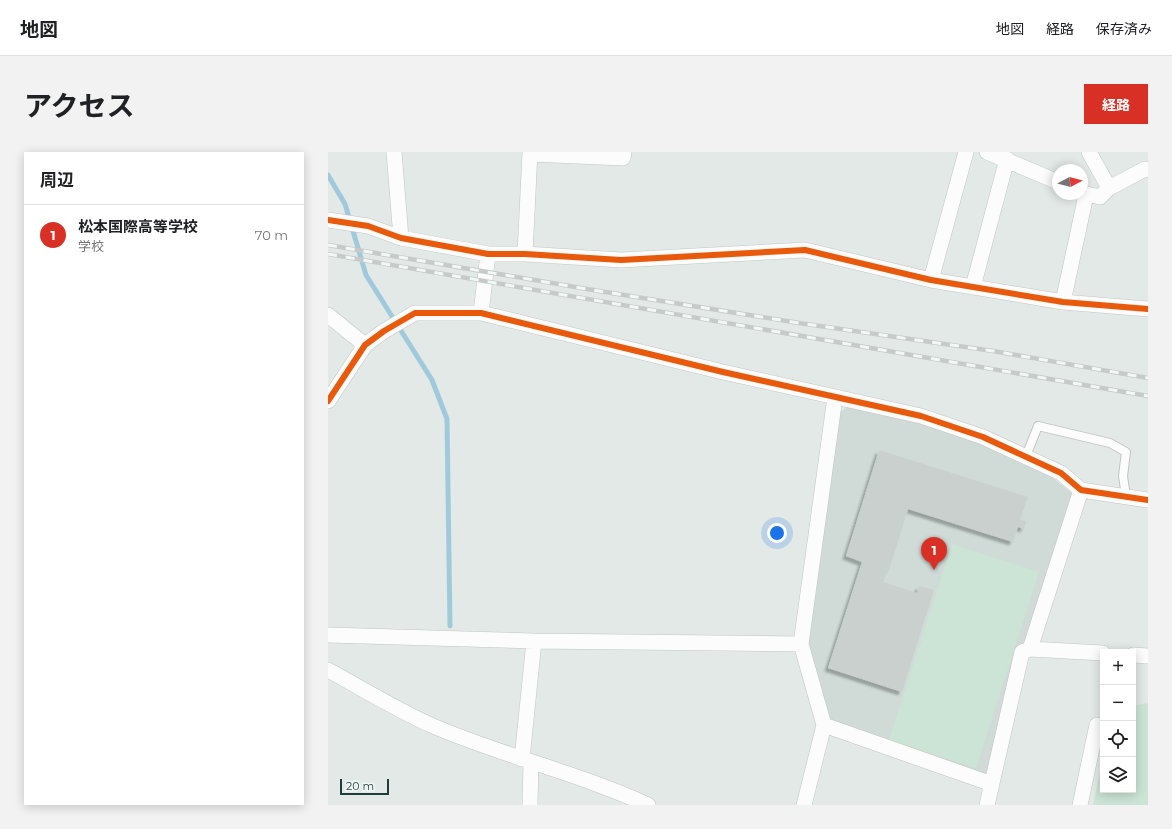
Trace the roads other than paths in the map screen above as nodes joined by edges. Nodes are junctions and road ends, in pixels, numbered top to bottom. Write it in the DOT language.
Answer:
graph roads {
  1 [pos="394,152"];
  2 [pos="624,152"];
  3 [pos="966,152"];
  4 [pos="987,152"];
  5 [pos="1089,152"];
  6 [pos="530,153"];
  7 [pos="1007,160"];
  8 [pos="1148,170"];
  9 [pos="1052,179"];
  10 [pos="1108,188"];
  11 [pos="1088,195"];
  12 [pos="1083,200"];
  13 [pos="328,220"];
  14 [pos="401,238"];
  15 [pos="488,254"];
  16 [pos="525,254"];
  17 [pos="932,280"];
  18 [pos="974,287"];
  19 [pos="1063,302"];
  20 [pos="1148,309"];
  21 [pos="481,313"];
  22 [pos="328,315"];
  23 [pos="365,346"];
  24 [pos="835,397"];
  25 [pos="328,401"];
  26 [pos="1026,456"];
  27 [pos="1080,490"];
  28 [pos="1126,496"];
  29 [pos="1148,500"];
  30 [pos="328,635"];
  31 [pos="534,641"];
  32 [pos="800,644"];
  33 [pos="1030,649"];
  34 [pos="1100,653"];
  35 [pos="1136,655"];
  36 [pos="1148,656"];
  37 [pos="328,670"];
  38 [pos="824,725"];
  39 [pos="1096,725"];
  40 [pos="527,761"];
  41 [pos="992,784"];
  42 [pos="530,805"];
  43 [pos="648,805"];
  44 [pos="804,805"];
  45 [pos="988,805"];
  46 [pos="1080,805"];
  1 -- 14 [label="street"];
  2 -- 6 [label="street"];
  3 -- 17 [label="street"];
  4 -- 7 [label="street"];
  5 -- 10 [label="street"];
  6 -- 16 [label="street"];
  7 -- 9 [label="street"];
  7 -- 18 [label="street"];
  8 -- 10 [label="street"];
  10 -- 11 [label="street"];
  12 -- 19 [label="street"];
  13 -- 14 [label="street"];
  14 -- 15 [label="street"];
  15 -- 16 [label="street"];
  15 -- 21 [label="street"];
  16 -- 17 [label="street"];
  17 -- 18 [label="street"];
  18 -- 19 [label="street"];
  19 -- 20 [label="street"];
  21 -- 23 [label="street"];
  21 -- 24 [label="street"];
  22 -- 23 [label="street"];
  23 -- 25 [label="street"];
  24 -- 26 [label="street"];
  24 -- 32 [label="street"];
  26 -- 27 [label="street"];
  26 -- 28 [label="lane"];
  27 -- 28 [label="street"];
  27 -- 33 [label="street"];
  28 -- 29 [label="street"];
  30 -- 31 [label="street"];
  31 -- 32 [label="street"];
  31 -- 40 [label="street"];
  32 -- 38 [label="street"];
  33 -- 34 [label="street"];
  33 -- 41 [label="street"];
  35 -- 36 [label="street"];
  37 -- 40 [label="street"];
  38 -- 41 [label="street"];
  38 -- 44 [label="street"];
  39 -- 46 [label="street"];
  40 -- 42 [label="street"];
  40 -- 43 [label="street"];
  41 -- 45 [label="street"];
}
